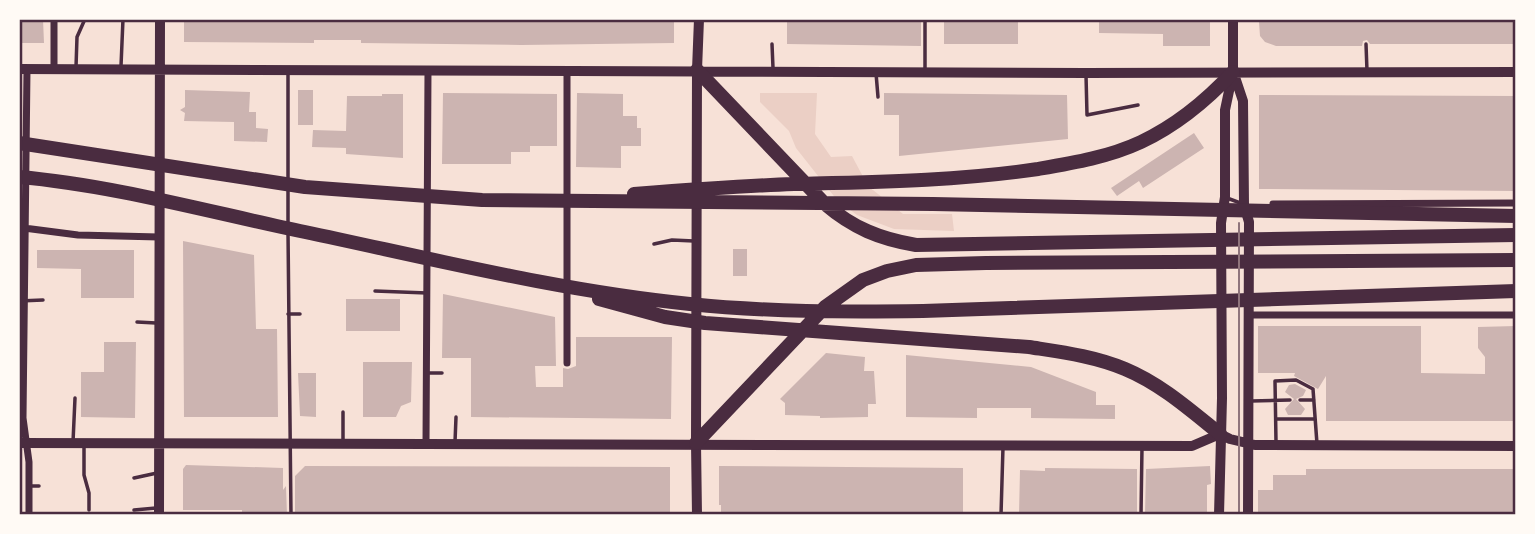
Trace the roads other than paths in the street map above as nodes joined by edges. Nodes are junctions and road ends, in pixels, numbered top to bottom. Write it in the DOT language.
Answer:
graph roads {
  1 [pos="54,19"];
  2 [pos="85,19"];
  3 [pos="123,19"];
  4 [pos="160,19"];
  5 [pos="699,19"];
  6 [pos="925,19"];
  7 [pos="1233,19"];
  8 [pos="772,44"];
  9 [pos="1366,44"];
  10 [pos="23,69"];
  11 [pos="54,69"];
  12 [pos="76,69"];
  13 [pos="121,69"];
  14 [pos="160,69"];
  15 [pos="288,69"];
  16 [pos="428,70"];
  17 [pos="567,70"];
  18 [pos="697,70"];
  19 [pos="773,70"];
  20 [pos="876,71"];
  21 [pos="925,71"];
  22 [pos="1233,72"];
  23 [pos="1516,72"];
  24 [pos="1086,73"];
  25 [pos="1367,73"];
  26 [pos="878,97"];
  27 [pos="1138,105"];
  28 [pos="19,144"];
  29 [pos="19,177"];
  30 [pos="1225,197"];
  31 [pos="541,202"];
  32 [pos="1516,203"];
  33 [pos="1244,205"];
  34 [pos="22,214"];
  35 [pos="1516,216"];
  36 [pos="24,228"];
  37 [pos="1516,235"];
  38 [pos="159,237"];
  39 [pos="696,241"];
  40 [pos="654,244"];
  41 [pos="22,245"];
  42 [pos="1516,260"];
  43 [pos="21,281"];
  44 [pos="544,282"];
  45 [pos="374,291"];
  46 [pos="1516,291"];
  47 [pos="427,293"];
  48 [pos="21,300"];
  49 [pos="43,300"];
  50 [pos="288,314"];
  51 [pos="300,314"];
  52 [pos="1250,315"];
  53 [pos="1516,315"];
  54 [pos="137,322"];
  55 [pos="159,324"];
  56 [pos="567,363"];
  57 [pos="426,373"];
  58 [pos="442,373"];
  59 [pos="21,396"];
  60 [pos="75,398"];
  61 [pos="1290,400"];
  62 [pos="1300,400"];
  63 [pos="1314,400"];
  64 [pos="1249,401"];
  65 [pos="1276,401"];
  66 [pos="343,412"];
  67 [pos="456,417"];
  68 [pos="1276,419"];
  69 [pos="1315,419"];
  70 [pos="1220,434"];
  71 [pos="23,443"];
  72 [pos="78,443"];
  73 [pos="696,443"];
  74 [pos="159,444"];
  75 [pos="290,444"];
  76 [pos="343,444"];
  77 [pos="426,444"];
  78 [pos="456,444"];
  79 [pos="1003,445"];
  80 [pos="1142,445"];
  81 [pos="1249,445"];
  82 [pos="1276,445"];
  83 [pos="1317,446"];
  84 [pos="1516,446"];
  85 [pos="159,472"];
  86 [pos="134,478"];
  87 [pos="29,486"];
  88 [pos="39,486"];
  89 [pos="89,510"];
  90 [pos="134,510"];
  91 [pos="159,511"];
  92 [pos="29,515"];
  93 [pos="291,515"];
  94 [pos="698,515"];
  95 [pos="1001,515"];
  96 [pos="1141,515"];
  97 [pos="1219,515"];
  98 [pos="1248,515"];
  1 -- 11 [label="street"];
  2 -- 12 [label="lane"];
  3 -- 13 [label="lane"];
  4 -- 14 [label="main road"];
  5 -- 18 [label="main road"];
  6 -- 21 [label="lane"];
  7 -- 22 [label="main road"];
  8 -- 19 [label="lane"];
  9 -- 25 [label="lane"];
  10 -- 11 [label="main road"];
  10 -- 34 [label="street"];
  11 -- 12 [label="main road"];
  12 -- 13 [label="main road"];
  13 -- 14 [label="main road"];
  14 -- 15 [label="main road"];
  14 -- 38 [label="main road"];
  15 -- 16 [label="main road"];
  15 -- 50 [label="lane"];
  16 -- 17 [label="main road"];
  16 -- 47 [label="street"];
  17 -- 18 [label="main road"];
  17 -- 56 [label="street"];
  18 -- 19 [label="main road"];
  18 -- 37 [label="highway"];
  18 -- 39 [label="main road"];
  19 -- 20 [label="main road"];
  20 -- 21 [label="main road"];
  20 -- 26 [label="lane"];
  21 -- 24 [label="main road"];
  22 -- 24 [label="main road"];
  22 -- 25 [label="main road"];
  22 -- 30 [label="main road"];
  22 -- 31 [label="highway"];
  22 -- 33 [label="main road"];
  23 -- 25 [label="main road"];
  24 -- 27 [label="lane"];
  28 -- 31 [label="highway"];
  29 -- 44 [label="highway"];
  30 -- 33 [label="lane"];
  30 -- 70 [label="main road"];
  31 -- 35 [label="highway"];
  32 -- 33 [label="street"];
  33 -- 52 [label="main road"];
  34 -- 36 [label="street"];
  36 -- 38 [label="street"];
  36 -- 41 [label="street"];
  38 -- 55 [label="main road"];
  39 -- 40 [label="lane"];
  39 -- 73 [label="main road"];
  41 -- 43 [label="street"];
  42 -- 73 [label="highway"];
  43 -- 48 [label="street"];
  44 -- 46 [label="highway"];
  44 -- 70 [label="highway"];
  45 -- 47 [label="lane"];
  47 -- 57 [label="street"];
  48 -- 49 [label="lane"];
  48 -- 59 [label="street"];
  50 -- 51 [label="lane"];
  50 -- 75 [label="lane"];
  52 -- 53 [label="street"];
  52 -- 64 [label="main road"];
  54 -- 55 [label="lane"];
  55 -- 74 [label="main road"];
  57 -- 58 [label="lane"];
  57 -- 77 [label="street"];
  59 -- 71 [label="street"];
  60 -- 72 [label="lane"];
  61 -- 65 [label="lane"];
  62 -- 63 [label="lane"];
  63 -- 65 [label="lane"];
  63 -- 69 [label="lane"];
  64 -- 65 [label="lane"];
  64 -- 81 [label="main road"];
  65 -- 68 [label="lane"];
  66 -- 76 [label="lane"];
  67 -- 78 [label="lane"];
  68 -- 69 [label="lane"];
  68 -- 82 [label="lane"];
  69 -- 83 [label="lane"];
  70 -- 80 [label="main road"];
  70 -- 81 [label="main road"];
  70 -- 97 [label="main road"];
  71 -- 72 [label="main road"];
  71 -- 87 [label="street"];
  72 -- 74 [label="main road"];
  72 -- 89 [label="lane"];
  73 -- 78 [label="main road"];
  73 -- 79 [label="main road"];
  73 -- 94 [label="street"];
  74 -- 75 [label="main road"];
  74 -- 85 [label="main road"];
  75 -- 76 [label="main road"];
  75 -- 93 [label="lane"];
  76 -- 77 [label="main road"];
  77 -- 78 [label="main road"];
  79 -- 80 [label="main road"];
  79 -- 95 [label="lane"];
  80 -- 96 [label="lane"];
  81 -- 82 [label="main road"];
  81 -- 98 [label="main road"];
  82 -- 83 [label="main road"];
  83 -- 84 [label="main road"];
  85 -- 86 [label="lane"];
  85 -- 91 [label="main road"];
  87 -- 88 [label="lane"];
  87 -- 92 [label="street"];
  90 -- 91 [label="lane"];
}
